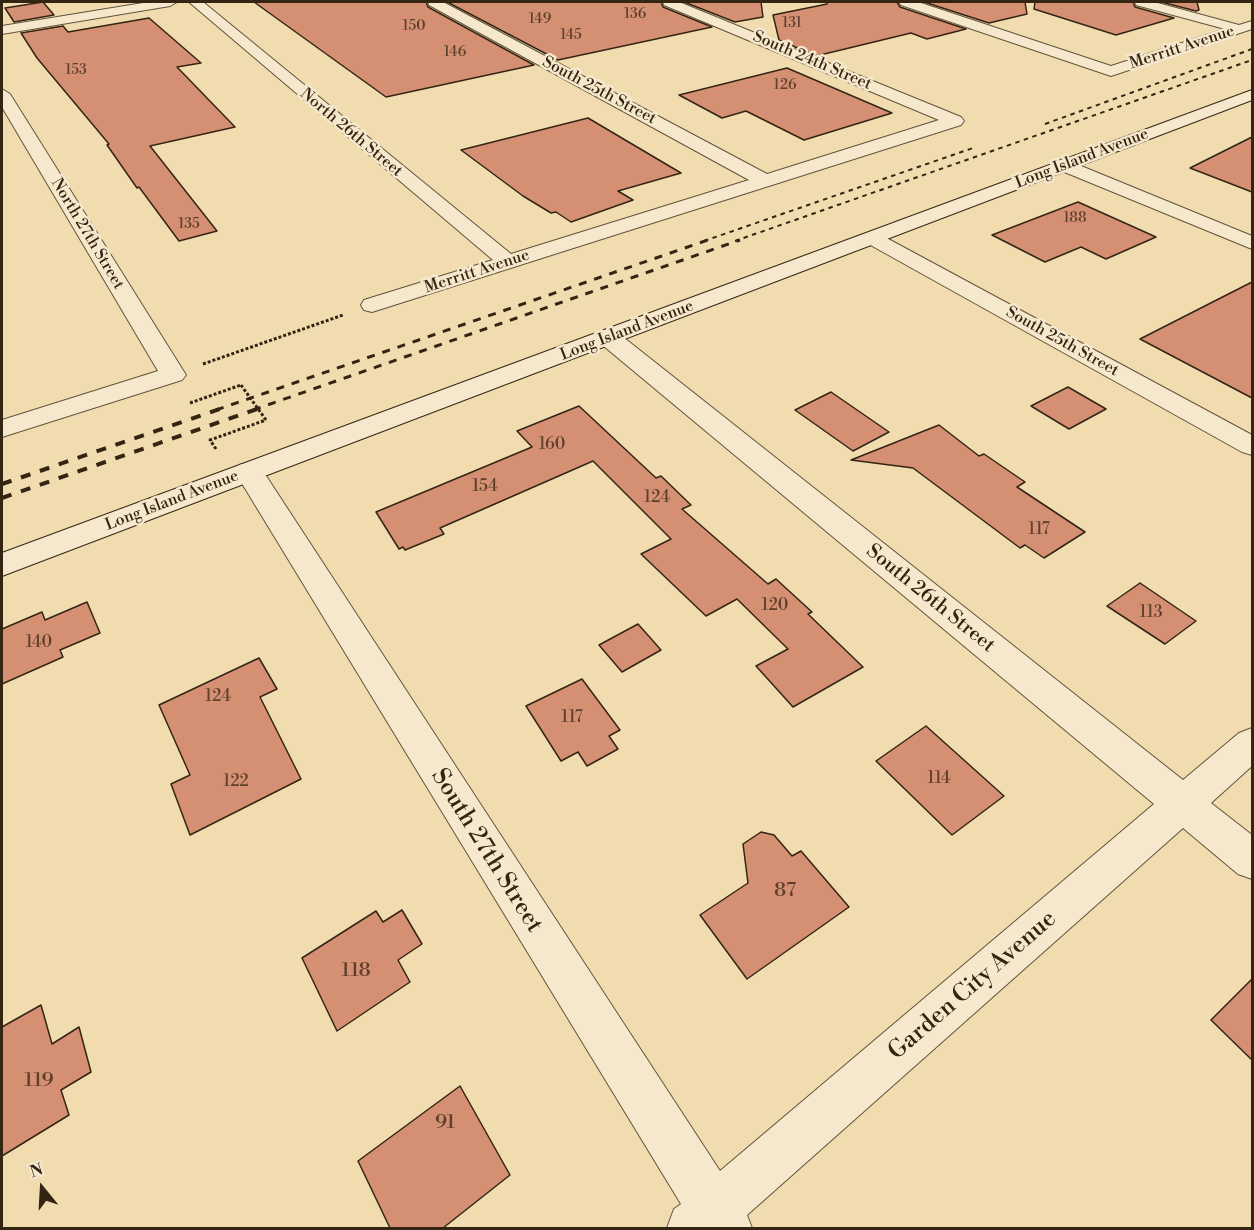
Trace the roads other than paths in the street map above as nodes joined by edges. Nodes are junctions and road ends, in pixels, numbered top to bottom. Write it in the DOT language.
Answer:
graph roads {
  1 [pos="170,2"];
  2 [pos="196,2"];
  3 [pos="434,2"];
  4 [pos="669,2"];
  5 [pos="906,2"];
  6 [pos="1141,2"];
  7 [pos="1246,27"];
  8 [pos="2,30"];
  9 [pos="2,94"];
  10 [pos="1252,95"];
  11 [pos="955,121"];
  12 [pos="1064,165"];
  13 [pos="765,181"];
  14 [pos="872,238"];
  15 [pos="1252,243"];
  16 [pos="508,262"];
  17 [pos="372,305"];
  18 [pos="609,338"];
  19 [pos="2,429"];
  20 [pos="1252,446"];
  21 [pos="249,472"];
  22 [pos="2,565"];
  23 [pos="1252,744"];
  24 [pos="1183,804"];
  25 [pos="1252,860"];
  26 [pos="711,1222"];
  1 -- 8 [label="street"];
  2 -- 16 [label="street, North 26th Street"];
  3 -- 13 [label="street, South 25th Street"];
  4 -- 11 [label="street, South 24th Street"];
  5 -- 7 [label="street, Merritt Avenue"];
  6 -- 7 [label="street"];
  9 -- 19 [label="street, North 27th Street"];
  10 -- 12 [label="street, Long Island Avenue"];
  11 -- 13 [label="street, Merritt Avenue"];
  12 -- 14 [label="street, Long Island Avenue"];
  12 -- 15 [label="street"];
  13 -- 16 [label="street, Merritt Avenue"];
  14 -- 18 [label="street, Long Island Avenue"];
  14 -- 20 [label="street, South 25th Street"];
  16 -- 17 [label="street, Merritt Avenue"];
  18 -- 21 [label="street, Long Island Avenue"];
  18 -- 24 [label="street, South 26th Street"];
  21 -- 22 [label="street, Long Island Avenue"];
  21 -- 26 [label="street, South 27th Street"];
  23 -- 24 [label="street, Garden City Avenue"];
  24 -- 25 [label="street, South 26th Street"];
  24 -- 26 [label="street, Garden City Avenue"];
}
